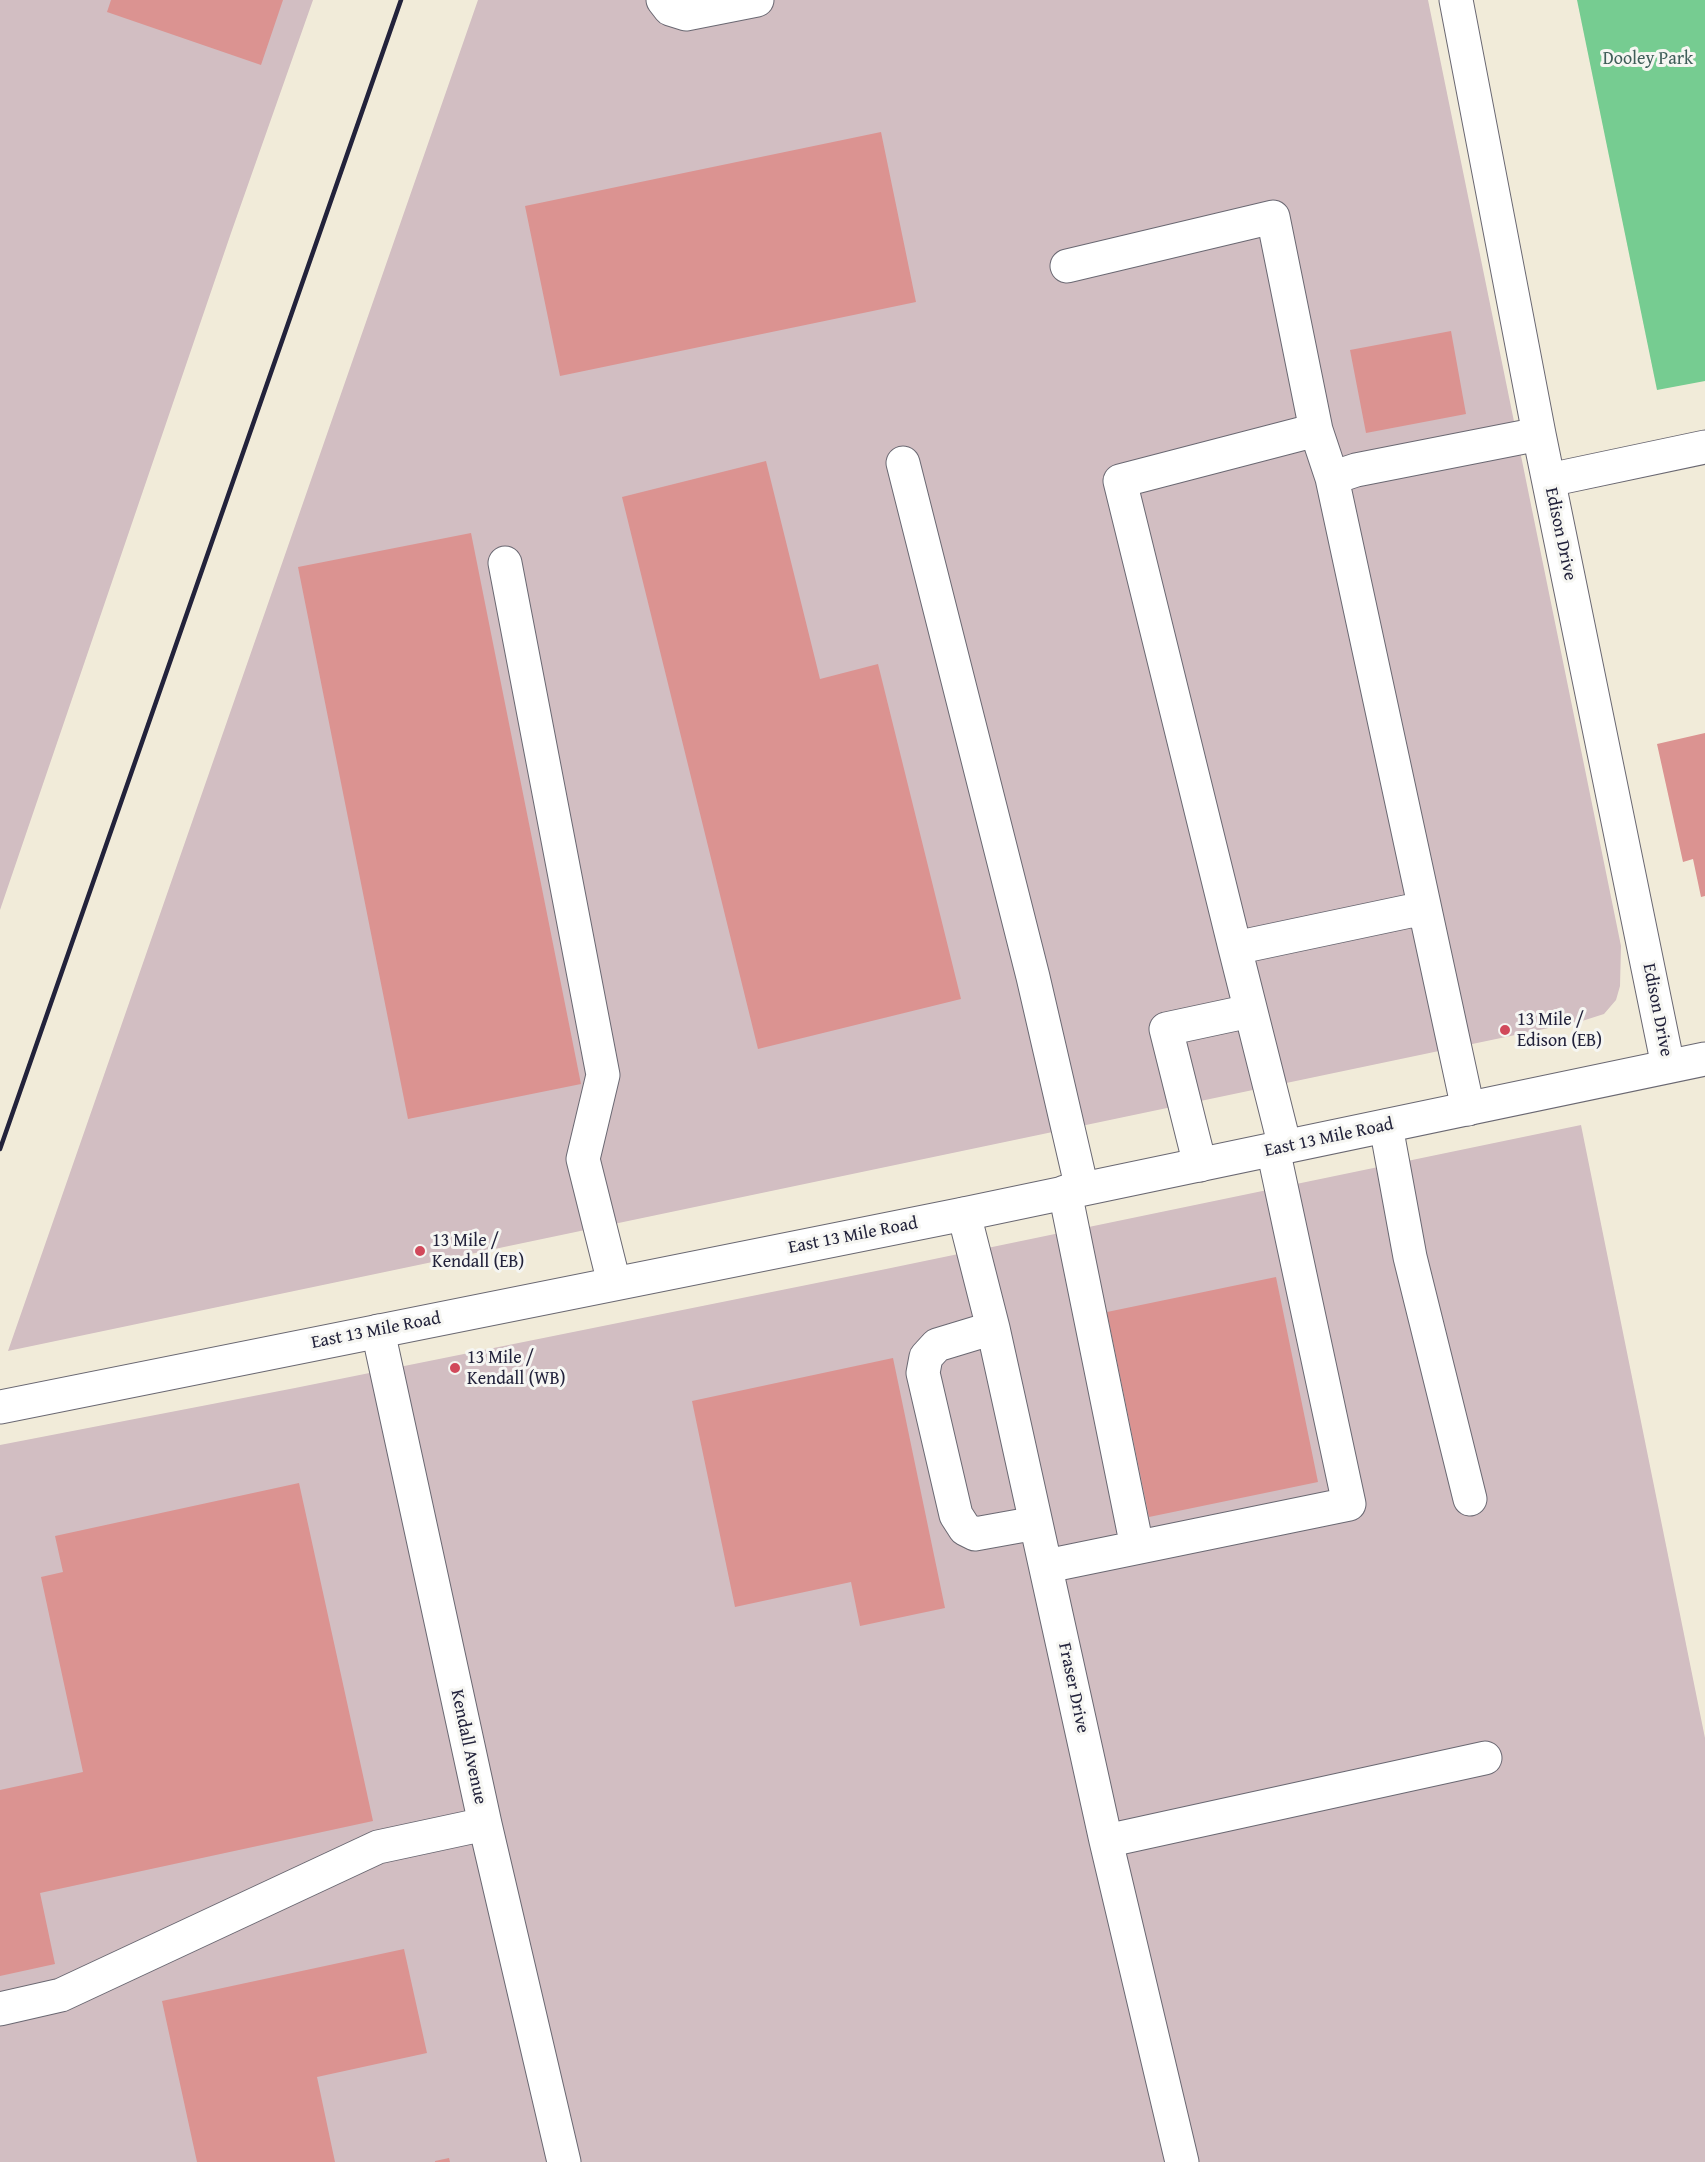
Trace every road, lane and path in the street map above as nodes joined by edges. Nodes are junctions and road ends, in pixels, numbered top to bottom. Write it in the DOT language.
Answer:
graph roads {
  1 [pos="663,0"];
  2 [pos="757,0"];
  3 [pos="1456,0"];
  4 [pos="1067,266"];
  5 [pos="1316,430"];
  6 [pos="1539,434"];
  7 [pos="1705,447"];
  8 [pos="903,464"];
  9 [pos="1332,478"];
  10 [pos="1549,480"];
  11 [pos="505,563"];
  12 [pos="1424,908"];
  13 [pos="1235,948"];
  14 [pos="1250,1011"];
  15 [pos="1705,1059"];
  16 [pos="1668,1066"];
  17 [pos="1468,1109"];
  18 [pos="1386,1126"];
  19 [pos="1279,1148"];
  20 [pos="1200,1165"];
  21 [pos="1074,1190"];
  22 [pos="964,1214"];
  23 [pos="614,1283"];
  24 [pos="993,1328"];
  25 [pos="378,1331"];
  26 [pos="0,1407"];
  27 [pos="1470,1499"];
  28 [pos="1036,1523"];
  29 [pos="1137,1547"];
  30 [pos="1047,1566"];
  31 [pos="1485,1758"];
  32 [pos="485,1824"];
  33 [pos="1106,1841"];
  34 [pos="0,2008"];
  35 [pos="564,2162"];
  36 [pos="1182,2162"];
  1 -- 2 [label="street"];
  3 -- 6 [label="street, Edison Drive"];
  4 -- 5 [label="street"];
  5 -- 9 [label="street"];
  5 -- 13 [label="street"];
  6 -- 9 [label="street"];
  6 -- 10 [label="street, Edison Drive"];
  7 -- 10 [label="street"];
  8 -- 21 [label="street"];
  9 -- 12 [label="street"];
  10 -- 16 [label="street, Edison Drive"];
  11 -- 23 [label="street"];
  12 -- 13 [label="street"];
  12 -- 17 [label="street"];
  13 -- 14 [label="street"];
  14 -- 19 [label="street"];
  14 -- 20 [label="street"];
  15 -- 16 [label="street, East 13 Mile Road"];
  16 -- 17 [label="street, East 13 Mile Road"];
  17 -- 18 [label="street, East 13 Mile Road"];
  18 -- 19 [label="street, East 13 Mile Road"];
  18 -- 27 [label="street"];
  19 -- 20 [label="street, East 13 Mile Road"];
  19 -- 29 [label="street"];
  20 -- 21 [label="street, East 13 Mile Road"];
  21 -- 22 [label="street, East 13 Mile Road"];
  21 -- 29 [label="street"];
  22 -- 23 [label="street, East 13 Mile Road"];
  22 -- 24 [label="street, Fraser Drive"];
  23 -- 25 [label="street, East 13 Mile Road"];
  24 -- 28 [label="street, Fraser Drive"];
  24 -- 28 [label="street"];
  25 -- 26 [label="street, East 13 Mile Road"];
  25 -- 32 [label="street, Kendall Avenue"];
  28 -- 30 [label="street, Fraser Drive"];
  29 -- 30 [label="street"];
  30 -- 33 [label="street, Fraser Drive"];
  31 -- 33 [label="street"];
  32 -- 34 [label="street"];
  32 -- 35 [label="street, Kendall Avenue"];
  33 -- 36 [label="street, Fraser Drive"];
}
